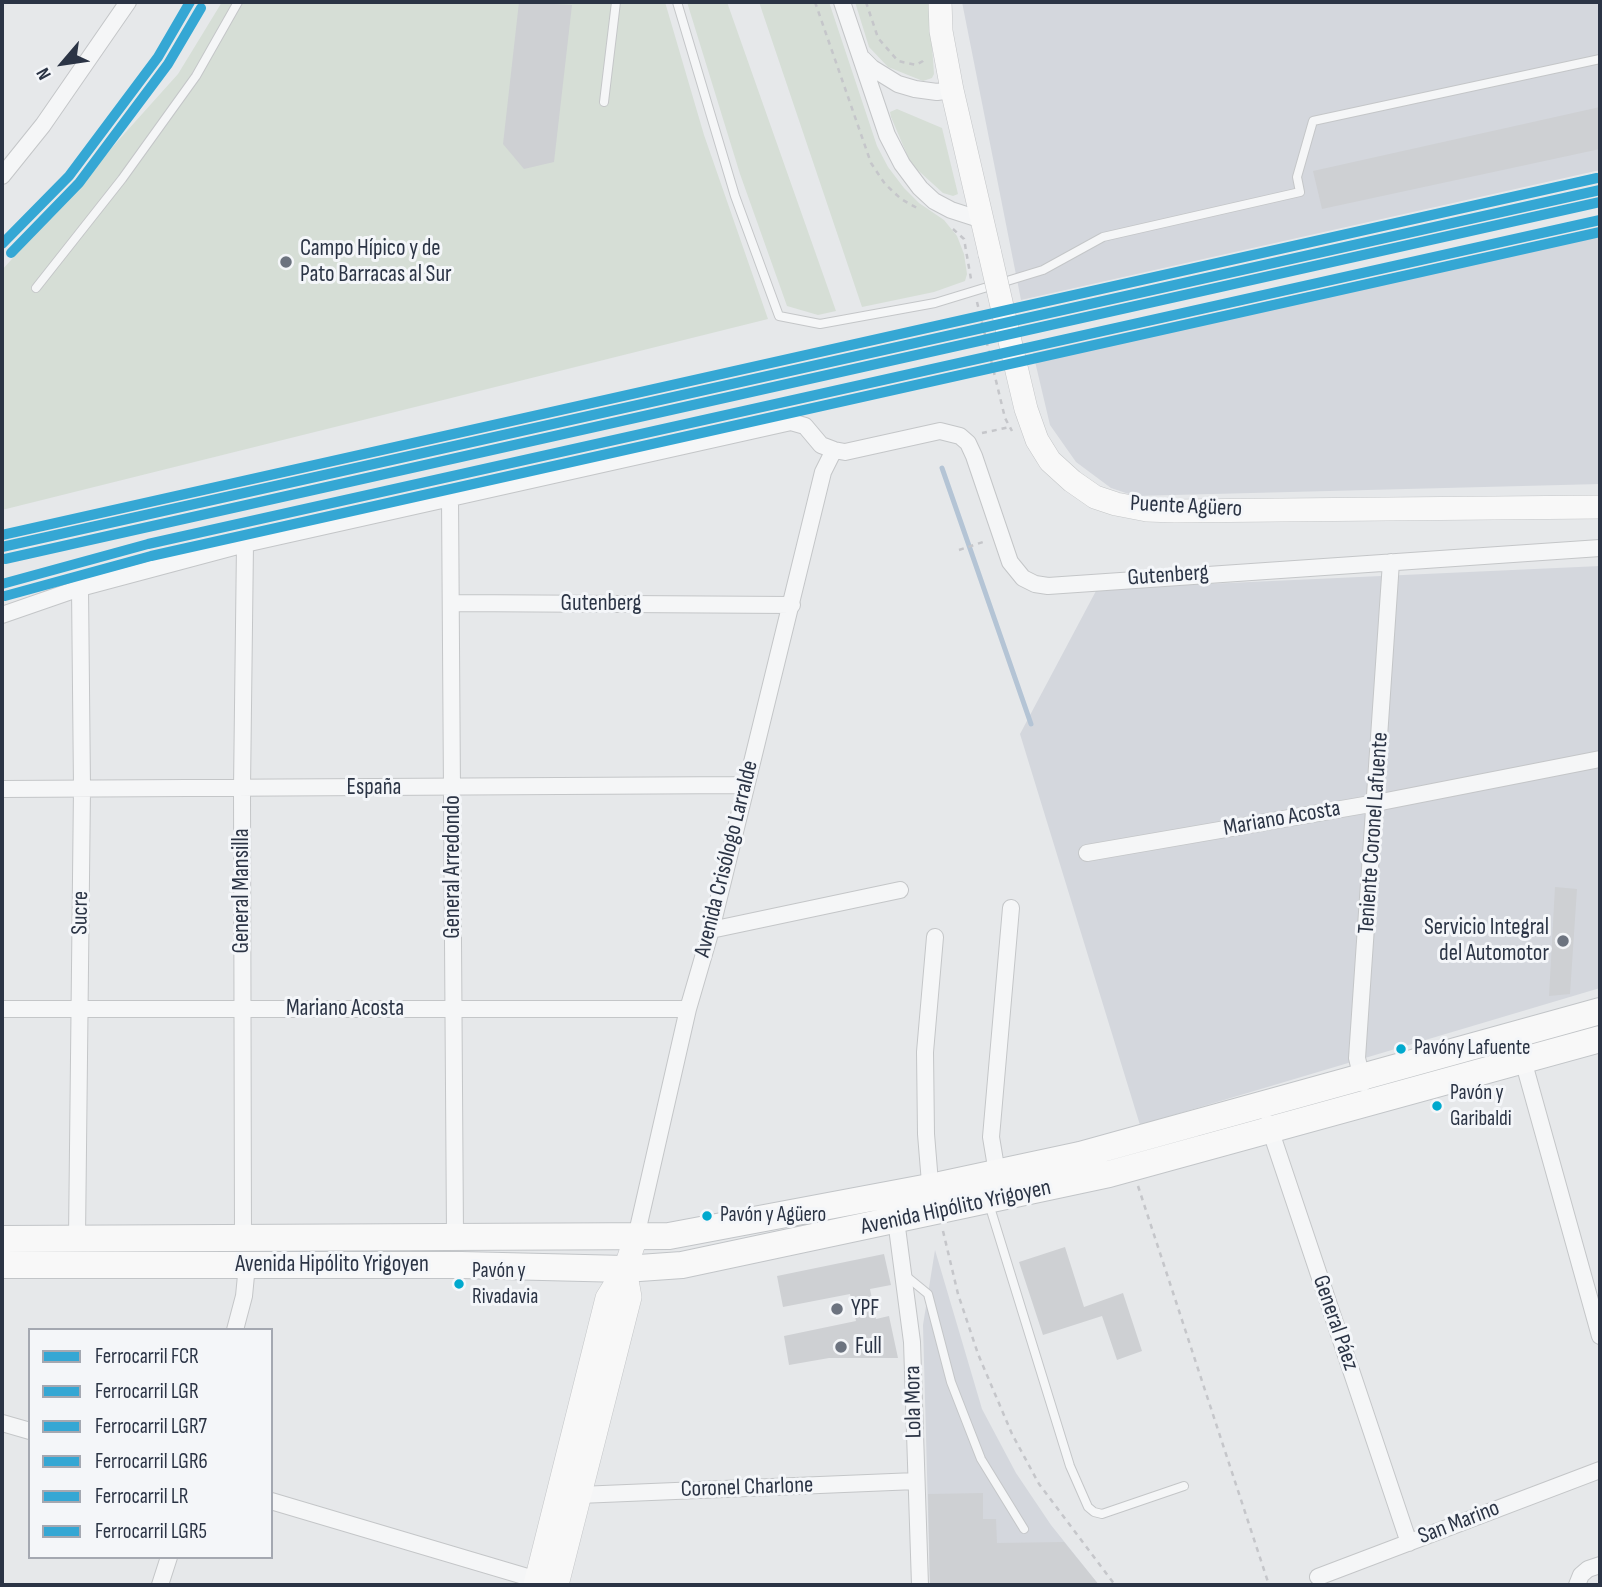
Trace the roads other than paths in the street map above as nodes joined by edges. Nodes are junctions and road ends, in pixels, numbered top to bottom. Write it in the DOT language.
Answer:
graph roads {
  1 [pos="128,2"];
  2 [pos="238,2"];
  3 [pos="616,2"];
  4 [pos="677,2"];
  5 [pos="842,2"];
  6 [pos="940,2"];
  7 [pos="861,56"];
  8 [pos="1600,59"];
  9 [pos="952,90"];
  10 [pos="604,102"];
  11 [pos="2,176"];
  12 [pos="982,220"];
  13 [pos="37,288"];
  14 [pos="834,450"];
  15 [pos="450,498"];
  16 [pos="1600,507"];
  17 [pos="245,544"];
  18 [pos="1600,548"];
  19 [pos="1391,562"];
  20 [pos="80,588"];
  21 [pos="452,603"];
  22 [pos="792,605"];
  23 [pos="2,615"];
  24 [pos="1600,759"];
  25 [pos="746,785"];
  26 [pos="82,788"];
  27 [pos="242,788"];
  28 [pos="453,788"];
  29 [pos="2,789"];
  30 [pos="1376,803"];
  31 [pos="1087,853"];
  32 [pos="900,890"];
  33 [pos="1011,908"];
  34 [pos="711,930"];
  35 [pos="935,937"];
  36 [pos="242,1008"];
  37 [pos="2,1009"];
  38 [pos="80,1009"];
  39 [pos="454,1009"];
  40 [pos="688,1009"];
  41 [pos="1600,1011"];
  42 [pos="1600,1039"];
  43 [pos="1523,1060"];
  44 [pos="1361,1076"];
  45 [pos="1368,1102"];
  46 [pos="1263,1103"];
  47 [pos="1270,1130"];
  48 [pos="997,1173"];
  49 [pos="988,1201"];
  50 [pos="934,1203"];
  51 [pos="896,1220"];
  52 [pos="455,1236"];
  53 [pos="636,1237"];
  54 [pos="77,1238"];
  55 [pos="243,1238"];
  56 [pos="2,1239"];
  57 [pos="2,1265"];
  58 [pos="247,1265"];
  59 [pos="625,1269"];
  60 [pos="903,1274"];
  61 [pos="236,1328"];
  62 [pos="1600,1336"];
  63 [pos="2,1423"];
  64 [pos="28,1430"];
  65 [pos="1600,1469"];
  66 [pos="916,1481"];
  67 [pos="1184,1486"];
  68 [pos="579,1495"];
  69 [pos="273,1502"];
  70 [pos="1024,1529"];
  71 [pos="1409,1543"];
  72 [pos="168,1559"];
  73 [pos="1600,1565"];
  74 [pos="1318,1577"];
  75 [pos="546,1584"];
  76 [pos="160,1585"];
  77 [pos="920,1585"];
  78 [pos="1577,1585"];
  1 -- 11 [label="street"];
  2 -- 13 [label="lane"];
  3 -- 10 [label="lane"];
  4 -- 8 [label="lane"];
  5 -- 7 [label="street"];
  6 -- 9 [label="street, Puente Agüero"];
  7 -- 9 [label="street"];
  7 -- 12 [label="street"];
  9 -- 12 [label="street, Puente Agüero"];
  12 -- 16 [label="street, Puente Agüero, bridge"];
  14 -- 15 [label="street"];
  14 -- 19 [label="street, Gutenberg"];
  14 -- 22 [label="street, Avenida Crisólogo Larralde"];
  15 -- 17 [label="street"];
  15 -- 21 [label="street, General Arredondo"];
  17 -- 20 [label="street"];
  17 -- 27 [label="street, General Mansilla"];
  18 -- 19 [label="street, Gutenberg"];
  19 -- 30 [label="street, Teniente Coronel Lafuente"];
  20 -- 23 [label="street"];
  20 -- 26 [label="street, Sucre"];
  21 -- 22 [label="street, Gutenberg"];
  21 -- 28 [label="street, General Arredondo"];
  22 -- 25 [label="street, Avenida Crisólogo Larralde"];
  24 -- 30 [label="street, Mariano Acosta"];
  25 -- 28 [label="street, España"];
  25 -- 34 [label="street, Avenida Crisólogo Larralde"];
  26 -- 27 [label="street, España"];
  26 -- 29 [label="street, España"];
  26 -- 38 [label="street, Sucre"];
  27 -- 28 [label="street, España"];
  27 -- 36 [label="street, General Mansilla"];
  28 -- 39 [label="street, General Arredondo"];
  30 -- 31 [label="street, Mariano Acosta"];
  30 -- 44 [label="street, Teniente Coronel Lafuente"];
  32 -- 34 [label="street"];
  33 -- 48 [label="street"];
  34 -- 40 [label="street, Avenida Crisólogo Larralde"];
  35 -- 50 [label="street"];
  36 -- 38 [label="street, Mariano Acosta"];
  36 -- 39 [label="street, Mariano Acosta"];
  36 -- 55 [label="street, General Mansilla"];
  37 -- 38 [label="street, Mariano Acosta"];
  38 -- 54 [label="street, Sucre"];
  39 -- 40 [label="street, Mariano Acosta"];
  39 -- 52 [label="street, General Arredondo"];
  40 -- 53 [label="street, Avenida Crisólogo Larralde"];
  41 -- 44 [label="main road, Avenida Hipólito Yrigoyen"];
  42 -- 43 [label="main road, Avenida Hipólito Yrigoyen"];
  43 -- 45 [label="main road, Avenida Hipólito Yrigoyen"];
  43 -- 62 [label="street"];
  44 -- 45 [label="street, Teniente Coronel Lafuente"];
  44 -- 46 [label="main road, Avenida Hipólito Yrigoyen"];
  45 -- 47 [label="main road, Avenida Hipólito Yrigoyen"];
  46 -- 47 [label="street, General Páez"];
  46 -- 48 [label="main road, Avenida Hipólito Yrigoyen"];
  47 -- 49 [label="main road, Avenida Hipólito Yrigoyen"];
  47 -- 71 [label="street, General Páez"];
  48 -- 50 [label="main road, Avenida Hipólito Yrigoyen"];
  49 -- 50 [label="main road, Avenida Hipólito Yrigoyen"];
  49 -- 67 [label="lane"];
  50 -- 51 [label="main road, Avenida Hipólito Yrigoyen"];
  50 -- 53 [label="main road, Avenida Hipólito Yrigoyen"];
  51 -- 59 [label="main road, Avenida Hipólito Yrigoyen"];
  51 -- 60 [label="street, Lola Mora"];
  52 -- 53 [label="main road, Avenida Hipólito Yrigoyen"];
  52 -- 55 [label="main road, Avenida Hipólito Yrigoyen"];
  53 -- 59 [label="street, Avenida Crisólogo Larralde"];
  54 -- 55 [label="main road, Avenida Hipólito Yrigoyen"];
  54 -- 56 [label="main road, Avenida Hipólito Yrigoyen"];
  57 -- 58 [label="main road, Avenida Hipólito Yrigoyen"];
  58 -- 59 [label="main road, Avenida Hipólito Yrigoyen"];
  58 -- 61 [label="street"];
  59 -- 68 [label="street"];
  59 -- 75 [label="street"];
  60 -- 66 [label="street, Lola Mora"];
  60 -- 70 [label="lane"];
  63 -- 64 [label="street"];
  65 -- 71 [label="street, San Marino"];
  66 -- 68 [label="street, Coronel Charlone"];
  66 -- 77 [label="street, Lola Mora"];
  68 -- 75 [label="street"];
  69 -- 75 [label="street"];
  71 -- 74 [label="street, San Marino"];
  72 -- 76 [label="street"];
  73 -- 78 [label="street"];
}
